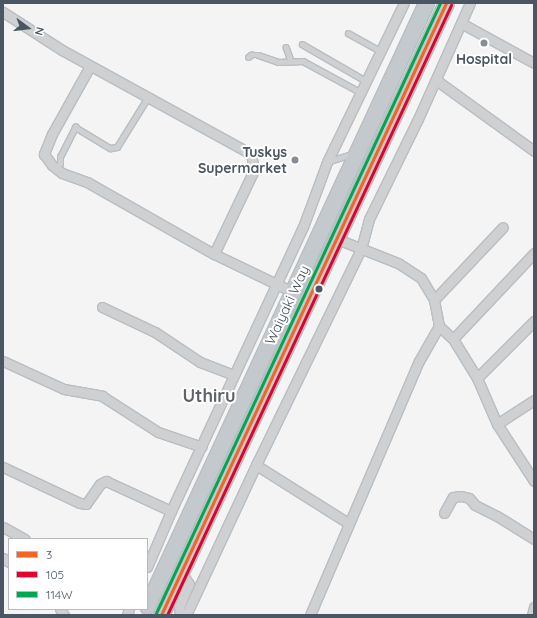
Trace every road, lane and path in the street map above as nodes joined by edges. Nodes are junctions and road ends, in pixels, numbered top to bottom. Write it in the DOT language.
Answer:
graph roads {
  1 [pos="426,3"];
  2 [pos="446,3"];
  3 [pos="470,3"];
  4 [pos="401,4"];
  5 [pos="3,12"];
  6 [pos="461,23"];
  7 [pos="348,33"];
  8 [pos="302,44"];
  9 [pos="286,47"];
  10 [pos="381,50"];
  11 [pos="248,57"];
  12 [pos="291,61"];
  13 [pos="534,63"];
  14 [pos="90,66"];
  15 [pos="436,80"];
  16 [pos="366,81"];
  17 [pos="360,92"];
  18 [pos="148,97"];
  19 [pos="534,151"];
  20 [pos="357,152"];
  21 [pos="327,162"];
  22 [pos="60,164"];
  23 [pos="503,228"];
  24 [pos="337,240"];
  25 [pos="362,249"];
  26 [pos="534,253"];
  27 [pos="214,254"];
  28 [pos="277,283"];
  29 [pos="293,292"];
  30 [pos="434,300"];
  31 [pos="102,307"];
  32 [pos="534,321"];
  33 [pos="440,326"];
  34 [pos="453,340"];
  35 [pos="3,361"];
  36 [pos="234,375"];
  37 [pos="477,378"];
  38 [pos="534,400"];
  39 [pos="497,424"];
  40 [pos="202,446"];
  41 [pos="256,465"];
  42 [pos="3,467"];
  43 [pos="534,481"];
  44 [pos="171,511"];
  45 [pos="444,513"];
  46 [pos="348,523"];
  47 [pos="3,527"];
  48 [pos="23,538"];
  49 [pos="534,539"];
  50 [pos="148,565"];
  51 [pos="181,572"];
  52 [pos="148,604"];
  53 [pos="534,607"];
  54 [pos="161,615"];
  55 [pos="180,615"];
  56 [pos="186,615"];
  57 [pos="310,615"];
  58 [pos="532,615"];
  1 -- 20 [label="highway, Waiyaki Way"];
  2 -- 24 [label="highway, Waiyaki Way"];
  3 -- 6 [label="street"];
  4 -- 10 [label="street"];
  5 -- 14 [label="street"];
  6 -- 13 [label="street"];
  6 -- 15 [label="street"];
  7 -- 10 [label="lane"];
  8 -- 16 [label="lane"];
  9 -- 12 [label="lane"];
  10 -- 16 [label="street"];
  11 -- 12 [label="lane"];
  12 -- 17 [label="lane"];
  14 -- 18 [label="street"];
  14 -- 27 [label="street"];
  15 -- 19 [label="street"];
  15 -- 25 [label="street"];
  16 -- 17 [label="street"];
  17 -- 21 [label="street"];
  18 -- 22 [label="lane"];
  18 -- 27 [label="street"];
  20 -- 21 [label="lane"];
  20 -- 29 [label="highway, Waiyaki Way"];
  21 -- 28 [label="street"];
  23 -- 30 [label="street"];
  24 -- 25 [label="street"];
  24 -- 51 [label="highway, Waiyaki Way"];
  25 -- 30 [label="street"];
  25 -- 41 [label="street"];
  26 -- 34 [label="street"];
  27 -- 28 [label="street"];
  28 -- 29 [label="street"];
  28 -- 36 [label="street"];
  29 -- 52 [label="highway, Waiyaki Way"];
  30 -- 33 [label="street"];
  31 -- 36 [label="street"];
  32 -- 37 [label="street"];
  33 -- 34 [label="street"];
  33 -- 46 [label="street"];
  34 -- 37 [label="street"];
  35 -- 40 [label="street"];
  36 -- 40 [label="street"];
  37 -- 39 [label="street"];
  38 -- 39 [label="street"];
  39 -- 43 [label="street"];
  40 -- 44 [label="street"];
  41 -- 46 [label="street"];
  41 -- 56 [label="street"];
  42 -- 44 [label="street"];
  44 -- 50 [label="street"];
  45 -- 49 [label="street"];
  46 -- 57 [label="street"];
  47 -- 48 [label="street"];
  51 -- 54 [label="highway, Waiyaki Way"];
  51 -- 55 [label="street"];
  53 -- 58 [label="street"];
}
